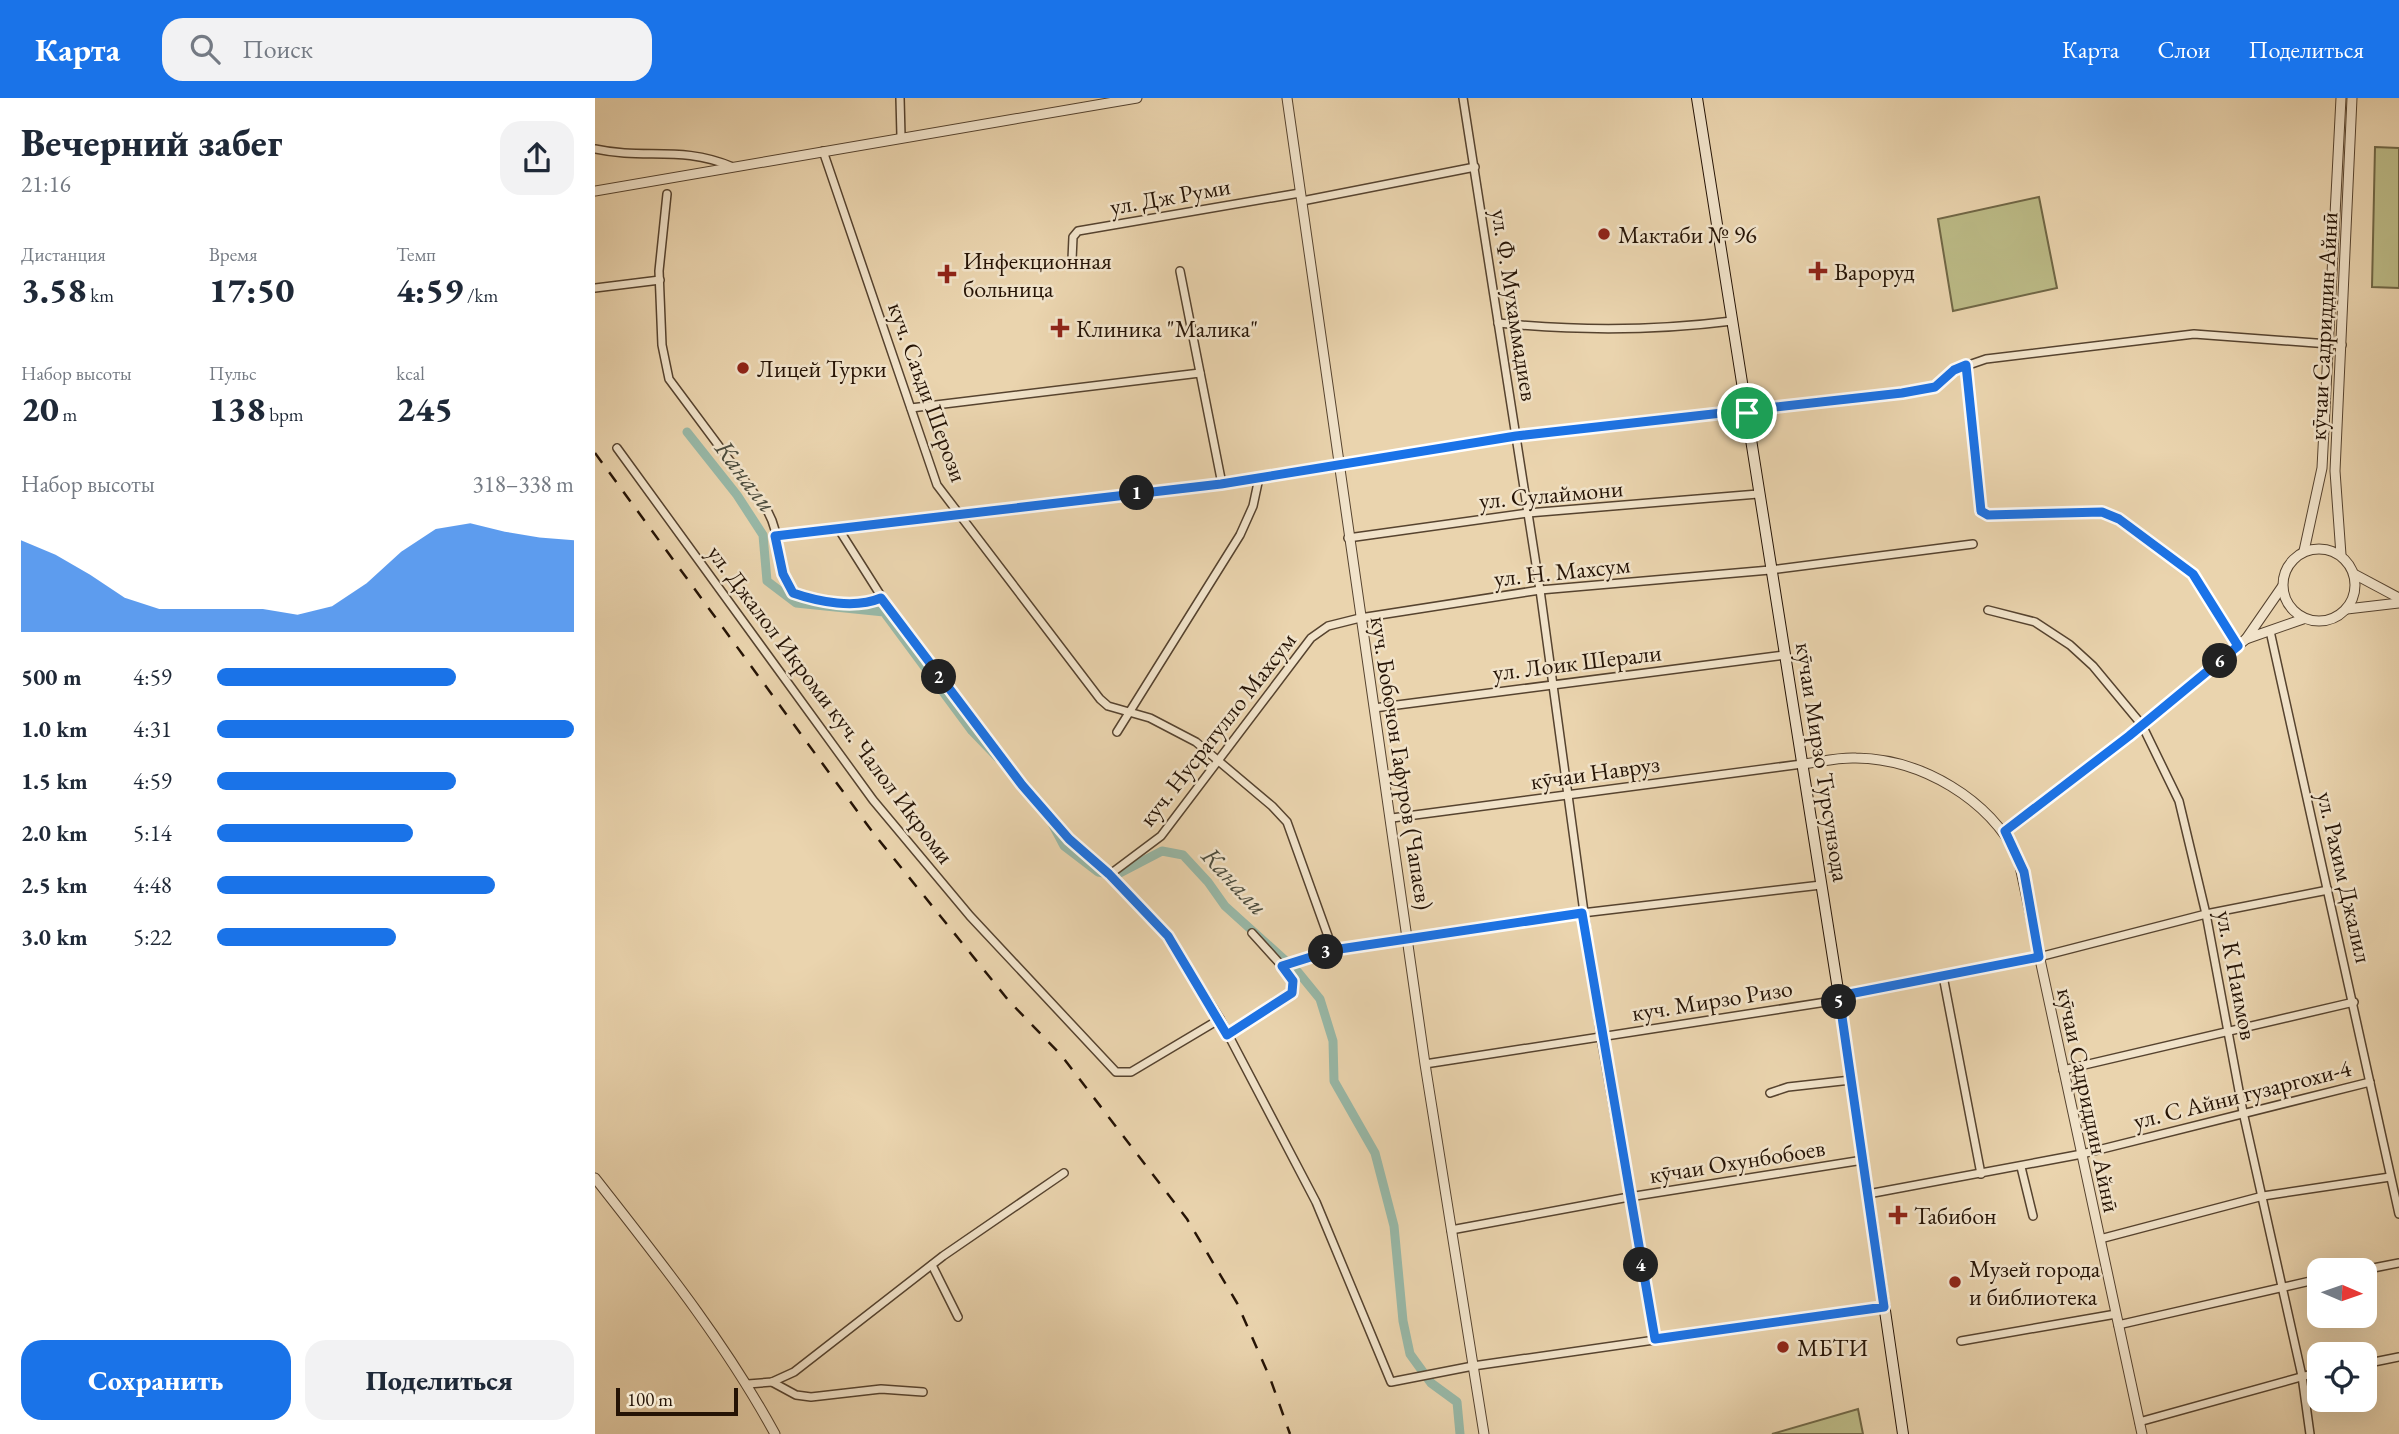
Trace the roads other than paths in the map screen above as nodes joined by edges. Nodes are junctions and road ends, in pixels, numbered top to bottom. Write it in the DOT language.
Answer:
graph roads {
  1 [pos="900,98"];
  2 [pos="1137,98"];
  3 [pos="1287,98"];
  4 [pos="1463,98"];
  5 [pos="1697,98"];
  6 [pos="2341,98"];
  7 [pos="2352,98"];
  8 [pos="901,136"];
  9 [pos="595,149"];
  10 [pos="823,151"];
  11 [pos="733,167"];
  12 [pos="1475,167"];
  13 [pos="595,191"];
  14 [pos="667,194"];
  15 [pos="1301,197"];
  16 [pos="1072,260"];
  17 [pos="1180,271"];
  18 [pos="660,280"];
  19 [pos="595,288"];
  20 [pos="1732,321"];
  21 [pos="1498,323"];
  22 [pos="2329,345"];
  23 [pos="2342,345"];
  24 [pos="1966,365"];
  25 [pos="1200,373"];
  26 [pos="911,408"];
  27 [pos="1747,413"];
  28 [pos="1516,436"];
  29 [pos="617,448"];
  30 [pos="1339,464"];
  31 [pos="1259,478"];
  32 [pos="1221,484"];
  33 [pos="1758,494"];
  34 [pos="956,512"];
  35 [pos="1528,513"];
  36 [pos="838,528"];
  37 [pos="775,536"];
  38 [pos="1348,538"];
  39 [pos="1973,544"];
  40 [pos="2304,551"];
  41 [pos="2341,555"];
  42 [pos="1770,569"];
  43 [pos="2354,573"];
  44 [pos="2282,587"];
  45 [pos="1540,590"];
  46 [pos="881,598"];
  47 [pos="2399,600"];
  48 [pos="2347,609"];
  49 [pos="1988,610"];
  50 [pos="1360,618"];
  51 [pos="2304,619"];
  52 [pos="2270,631"];
  53 [pos="2242,643"];
  54 [pos="1785,655"];
  55 [pos="1553,684"];
  56 [pos="1374,708"];
  57 [pos="1126,713"];
  58 [pos="2143,724"];
  59 [pos="1117,732"];
  60 [pos="1218,763"];
  61 [pos="1802,764"];
  62 [pos="1566,795"];
  63 [pos="1392,818"];
  64 [pos="2005,831"];
  65 [pos="1109,874"];
  66 [pos="1821,885"];
  67 [pos="2328,890"];
  68 [pos="1582,913"];
  69 [pos="2206,914"];
  70 [pos="1252,933"];
  71 [pos="1409,939"];
  72 [pos="1333,950"];
  73 [pos="2039,957"];
  74 [pos="1282,966"];
  75 [pos="1943,976"];
  76 [pos="1839,998"];
  77 [pos="2354,1002"];
  78 [pos="1220,1019"];
  79 [pos="2229,1029"];
  80 [pos="1227,1035"];
  81 [pos="1601,1037"];
  82 [pos="1425,1064"];
  83 [pos="2063,1070"];
  84 [pos="1851,1080"];
  85 [pos="2370,1082"];
  86 [pos="1770,1093"];
  87 [pos="2243,1112"];
  88 [pos="2081,1154"];
  89 [pos="1863,1160"];
  90 [pos="2021,1167"];
  91 [pos="1064,1173"];
  92 [pos="1981,1174"];
  93 [pos="2390,1177"];
  94 [pos="595,1178"];
  95 [pos="1868,1195"];
  96 [pos="2263,1196"];
  97 [pos="1629,1197"];
  98 [pos="2399,1214"];
  99 [pos="2033,1216"];
  100 [pos="1451,1230"];
  101 [pos="2100,1239"];
  102 [pos="2399,1263"];
  103 [pos="932,1265"];
  104 [pos="2377,1267"];
  105 [pos="2307,1282"];
  106 [pos="2281,1287"];
  107 [pos="1884,1307"];
  108 [pos="2116,1314"];
  109 [pos="958,1317"];
  110 [pos="2118,1325"];
  111 [pos="1655,1339"];
  112 [pos="1961,1341"];
  113 [pos="2399,1357"];
  114 [pos="2377,1361"];
  115 [pos="1473,1366"];
  116 [pos="2307,1375"];
  117 [pos="2302,1376"];
  118 [pos="772,1382"];
  119 [pos="748,1384"];
  120 [pos="923,1392"];
  121 [pos="2139,1422"];
  122 [pos="775,1434"];
  123 [pos="1484,1434"];
  124 [pos="1903,1434"];
  125 [pos="2141,1434"];
  126 [pos="2310,1434"];
  1 -- 8 [label="street"];
  2 -- 8 [label="street"];
  3 -- 15 [label="street, куч. Бобочон Гафуров (Чапаев)"];
  4 -- 12 [label="street, ул. Ф. Мухаммадиев"];
  5 -- 20 [label="main road, кӯчаи Мирзо Турсунзода"];
  6 -- 22 [label="street, кӯчаи Садриддин Айнӣ"];
  7 -- 23 [label="street, кӯчаи Садриддин Айнӣ"];
  8 -- 10 [label="street"];
  9 -- 11 [label="street"];
  10 -- 11 [label="street"];
  10 -- 26 [label="street, куч. Саъди Шерози"];
  11 -- 13 [label="street"];
  12 -- 15 [label="street"];
  12 -- 21 [label="street, ул. Ф. Мухаммадиев"];
  14 -- 18 [label="street"];
  15 -- 16 [label="street, ул. Дж Руми"];
  15 -- 30 [label="street, куч. Бобочон Гафуров (Чапаев)"];
  17 -- 25 [label="street"];
  18 -- 19 [label="street"];
  18 -- 37 [label="street"];
  20 -- 21 [label="street"];
  20 -- 27 [label="main road, кӯчаи Мирзо Турсунзода"];
  21 -- 28 [label="street, ул. Ф. Мухаммадиев"];
  22 -- 23 [label="street"];
  22 -- 24 [label="street"];
  22 -- 40 [label="street, кӯчаи Садриддин Айнӣ"];
  23 -- 41 [label="street, кӯчаи Садриддин Айнӣ"];
  24 -- 27 [label="street"];
  24 -- 53 [label="street"];
  25 -- 26 [label="street"];
  25 -- 32 [label="street"];
  26 -- 34 [label="street, куч. Саъди Шерози"];
  27 -- 28 [label="street"];
  27 -- 33 [label="main road, кӯчаи Мирзо Турсунзода"];
  28 -- 30 [label="street"];
  28 -- 35 [label="street, ул. Ф. Мухаммадиев"];
  29 -- 78 [label="street, ул. Джалол Икроми куч. Чалол Икроми"];
  30 -- 31 [label="street"];
  30 -- 38 [label="street, куч. Бобочон Гафуров (Чапаев)"];
  31 -- 32 [label="street"];
  31 -- 57 [label="street"];
  32 -- 34 [label="street"];
  33 -- 35 [label="street, ул. Сулаймони"];
  33 -- 42 [label="main road, кӯчаи Мирзо Турсунзода"];
  34 -- 36 [label="street"];
  34 -- 57 [label="street, куч. Саъди Шерози"];
  35 -- 38 [label="street, ул. Сулаймони"];
  35 -- 45 [label="street, ул. Ф. Мухаммадиев"];
  36 -- 37 [label="street"];
  36 -- 46 [label="street"];
  37 -- 46 [label="street"];
  38 -- 50 [label="street, куч. Бобочон Гафуров (Чапаев)"];
  39 -- 42 [label="street, ул. Н. Махсум"];
  40 -- 41 [label="street"];
  40 -- 44 [label="street"];
  41 -- 43 [label="street"];
  42 -- 45 [label="street, ул. Н. Махсум"];
  42 -- 54 [label="main road, кӯчаи Мирзо Турсунзода"];
  43 -- 47 [label="street"];
  43 -- 48 [label="street"];
  44 -- 51 [label="street"];
  44 -- 53 [label="street"];
  45 -- 50 [label="street, ул. Н. Махсум"];
  45 -- 55 [label="street, ул. Ф. Мухаммадиев"];
  46 -- 65 [label="street"];
  47 -- 48 [label="street"];
  48 -- 51 [label="street"];
  49 -- 58 [label="street, ул. К Наимов"];
  50 -- 56 [label="street, куч. Бобочон Гафуров (Чапаев)"];
  50 -- 60 [label="street, куч. Нусратулло Махсум"];
  51 -- 52 [label="street"];
  52 -- 53 [label="street"];
  52 -- 67 [label="street, ул. Рахим Джалил"];
  53 -- 58 [label="street"];
  54 -- 55 [label="street, ул. Лоик Шерали"];
  54 -- 61 [label="main road, кӯчаи Мирзо Турсунзода"];
  55 -- 56 [label="street, ул. Лоик Шерали"];
  55 -- 62 [label="street, ул. Ф. Мухаммадиев"];
  56 -- 63 [label="street, куч. Бобочон Гафуров (Чапаев)"];
  57 -- 59 [label="street"];
  57 -- 60 [label="street, куч. Саъди Шерози"];
  58 -- 64 [label="street"];
  58 -- 69 [label="street, ул. К Наимов"];
  60 -- 65 [label="street, куч. Нусратулло Махсум"];
  60 -- 72 [label="street, куч. Саъди Шерози"];
  61 -- 62 [label="street, кӯчаи Навруз"];
  61 -- 64 [label="street, кӯчаи Садриддин Айнӣ"];
  61 -- 66 [label="main road, кӯчаи Мирзо Турсунзода"];
  62 -- 63 [label="street, кӯчаи Навруз"];
  62 -- 68 [label="street, ул. Ф. Мухаммадиев"];
  63 -- 71 [label="street, куч. Бобочон Гафуров (Чапаев)"];
  64 -- 73 [label="street, кӯчаи Садриддин Айнӣ"];
  65 -- 78 [label="street"];
  66 -- 68 [label="street"];
  66 -- 76 [label="main road, кӯчаи Мирзо Турсунзода"];
  67 -- 69 [label="street, куч. Мирзо Ризо"];
  67 -- 77 [label="street, ул. Рахим Джалил"];
  68 -- 71 [label="street"];
  68 -- 81 [label="street, ул. Ф. Мухаммадиев"];
  69 -- 73 [label="street, куч. Мирзо Ризо"];
  69 -- 79 [label="street, ул. К Наимов"];
  70 -- 74 [label="street"];
  71 -- 72 [label="street"];
  71 -- 82 [label="street, куч. Бобочон Гафуров (Чапаев)"];
  72 -- 74 [label="street"];
  73 -- 75 [label="street, куч. Мирзо Ризо"];
  73 -- 83 [label="street, кӯчаи Садриддин Айнӣ"];
  74 -- 80 [label="street"];
  75 -- 76 [label="street, куч. Мирзо Ризо"];
  75 -- 92 [label="street"];
  76 -- 81 [label="street, куч. Мирзо Ризо"];
  76 -- 84 [label="main road, кӯчаи Мирзо Турсунзода"];
  77 -- 79 [label="street"];
  77 -- 85 [label="street, ул. Рахим Джалил"];
  78 -- 80 [label="street"];
  79 -- 83 [label="street"];
  79 -- 87 [label="street, ул. К Наимов"];
  80 -- 115 [label="street"];
  81 -- 82 [label="street, куч. Мирзо Ризо"];
  81 -- 97 [label="street, ул. Ф. Мухаммадиев"];
  82 -- 100 [label="street, куч. Бобочон Гафуров (Чапаев)"];
  83 -- 88 [label="street, кӯчаи Садриддин Айнӣ"];
  84 -- 86 [label="street"];
  84 -- 89 [label="main road, кӯчаи Мирзо Турсунзода"];
  85 -- 87 [label="street, ул. С Айни гузаргохи-4"];
  85 -- 93 [label="street, ул. Рахим Джалил"];
  87 -- 88 [label="street, ул. С Айни гузаргохи-4"];
  87 -- 96 [label="street, ул. К Наимов"];
  88 -- 90 [label="street, ул. С Айни гузаргохи-4"];
  88 -- 101 [label="street, кӯчаи Садриддин Айнӣ"];
  89 -- 95 [label="main road, кӯчаи Мирзо Турсунзода"];
  89 -- 97 [label="street, кӯчаи Охунбобоев"];
  90 -- 92 [label="street, ул. С Айни гузаргохи-4"];
  90 -- 99 [label="street"];
  91 -- 103 [label="street"];
  92 -- 95 [label="street, ул. С Айни гузаргохи-4"];
  93 -- 96 [label="street"];
  93 -- 98 [label="street, ул. Рахим Джалил"];
  94 -- 119 [label="street"];
  95 -- 107 [label="main road, кӯчаи Мирзо Турсунзода"];
  96 -- 101 [label="street"];
  96 -- 106 [label="street, ул. К Наимов"];
  97 -- 100 [label="street, кӯчаи Охунбобоев"];
  97 -- 111 [label="street, ул. Ф. Мухаммадиев"];
  100 -- 115 [label="street, куч. Бобочон Гафуров (Чапаев)"];
  101 -- 108 [label="street, кӯчаи Садриддин Айнӣ"];
  102 -- 104 [label="street"];
  103 -- 109 [label="street"];
  103 -- 118 [label="street"];
  105 -- 106 [label="street"];
  106 -- 110 [label="street"];
  106 -- 117 [label="street, ул. К Наимов"];
  107 -- 111 [label="street"];
  107 -- 124 [label="main road, кӯчаи Мирзо Турсунзода"];
  108 -- 110 [label="street, кӯчаи Садриддин Айнӣ"];
  108 -- 112 [label="street"];
  110 -- 121 [label="street, кӯчаи Садриддин Айнӣ"];
  111 -- 115 [label="street"];
  113 -- 114 [label="street"];
  115 -- 123 [label="street, куч. Бобочон Гафуров (Чапаев)"];
  116 -- 117 [label="street"];
  117 -- 121 [label="street"];
  117 -- 126 [label="street, ул. К Наимов"];
  118 -- 119 [label="street"];
  118 -- 120 [label="street"];
  119 -- 122 [label="street"];
  121 -- 125 [label="street, кӯчаи Садриддин Айнӣ"];
}
